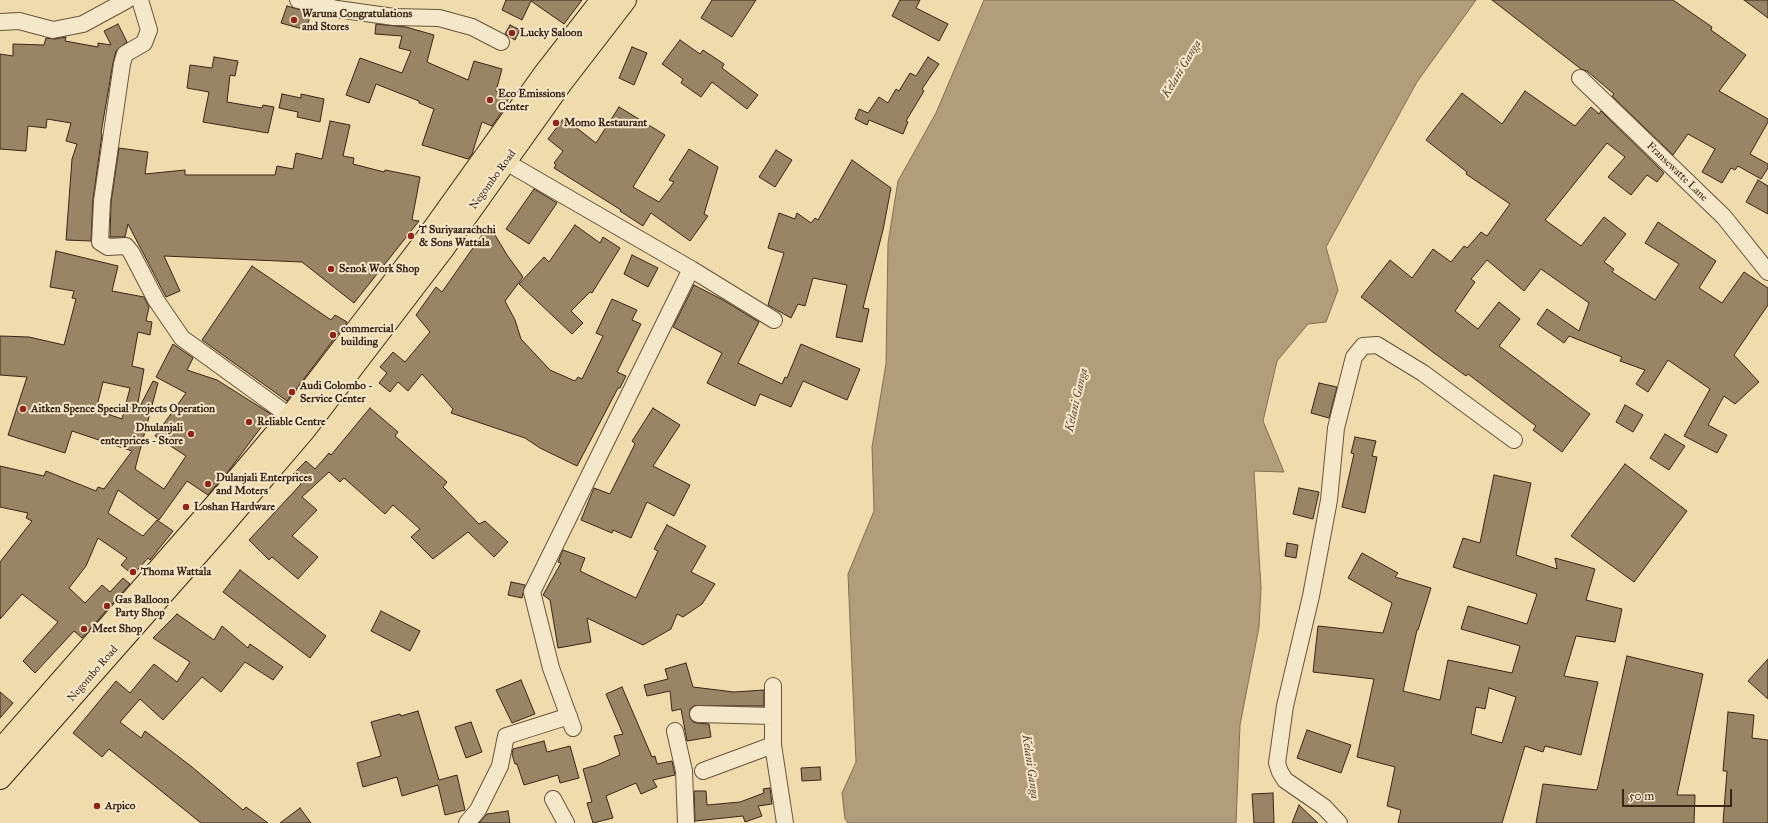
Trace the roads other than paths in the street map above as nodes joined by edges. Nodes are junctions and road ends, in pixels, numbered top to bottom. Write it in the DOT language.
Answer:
graph roads {
  1 [pos="127,0"];
  2 [pos="140,0"];
  3 [pos="298,0"];
  4 [pos="602,0"];
  5 [pos="625,0"];
  6 [pos="0,22"];
  7 [pos="501,42"];
  8 [pos="1580,78"];
  9 [pos="506,162"];
  10 [pos="691,268"];
  11 [pos="1768,272"];
  12 [pos="774,320"];
  13 [pos="298,422"];
  14 [pos="1514,440"];
  15 [pos="773,686"];
  16 [pos="698,714"];
  17 [pos="773,716"];
  18 [pos="675,731"];
  19 [pos="773,745"];
  20 [pos="0,751"];
  21 [pos="703,770"];
  22 [pos="0,778"];
  23 [pos="553,799"];
  24 [pos="467,823"];
  25 [pos="566,823"];
  26 [pos="686,823"];
  27 [pos="785,823"];
  28 [pos="1339,823"];
  1 -- 6 [label="street"];
  2 -- 13 [label="street"];
  3 -- 7 [label="street"];
  4 -- 13 [label="highway, Negombo Road"];
  5 -- 9 [label="highway, Negombo Road"];
  8 -- 11 [label="street, Fransewatte Lane"];
  9 -- 10 [label="street"];
  9 -- 13 [label="highway, Negombo Road"];
  10 -- 12 [label="street"];
  10 -- 24 [label="street"];
  13 -- 20 [label="highway, Negombo Road"];
  13 -- 22 [label="highway, Negombo Road"];
  14 -- 28 [label="street"];
  15 -- 17 [label="street"];
  16 -- 17 [label="street"];
  17 -- 19 [label="street"];
  18 -- 26 [label="street"];
  19 -- 21 [label="street"];
  19 -- 27 [label="street"];
  23 -- 25 [label="street"];
}
